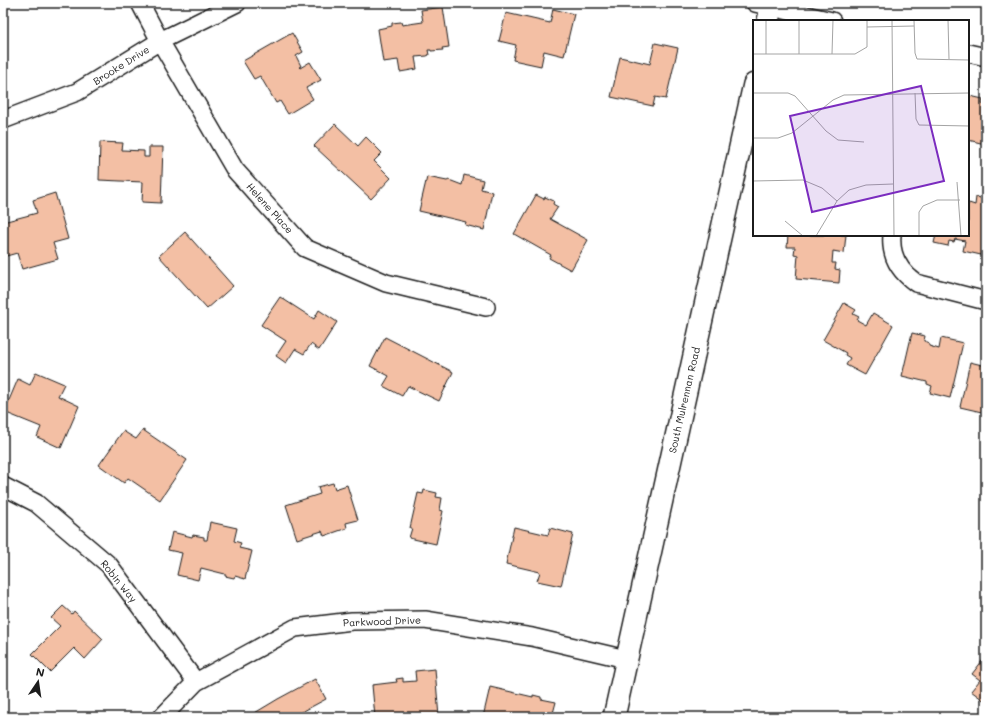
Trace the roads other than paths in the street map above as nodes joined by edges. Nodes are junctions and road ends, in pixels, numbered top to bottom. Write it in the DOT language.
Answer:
graph roads {
  1 [pos="140,3"];
  2 [pos="237,3"];
  3 [pos="766,8"];
  4 [pos="827,20"];
  5 [pos="160,41"];
  6 [pos="969,53"];
  7 [pos="986,57"];
  8 [pos="753,88"];
  9 [pos="3,120"];
  10 [pos="892,236"];
  11 [pos="986,301"];
  12 [pos="486,308"];
  13 [pos="3,486"];
  14 [pos="626,659"];
  15 [pos="196,682"];
  16 [pos="162,717"];
  17 [pos="614,717"];
  1 -- 5 [label="street, Helene Place"];
  2 -- 5 [label="street, Brooke Drive"];
  3 -- 4 [label="street"];
  5 -- 9 [label="street, Brooke Drive"];
  5 -- 12 [label="street, Helene Place"];
  6 -- 7 [label="street"];
  8 -- 14 [label="street, South Mulrennan Road"];
  10 -- 11 [label="street"];
  13 -- 15 [label="street, Robin Way"];
  14 -- 15 [label="street, Parkwood Drive"];
  14 -- 17 [label="street, South Mulrennan Road"];
  15 -- 16 [label="street, Parkwood Drive"];
}
